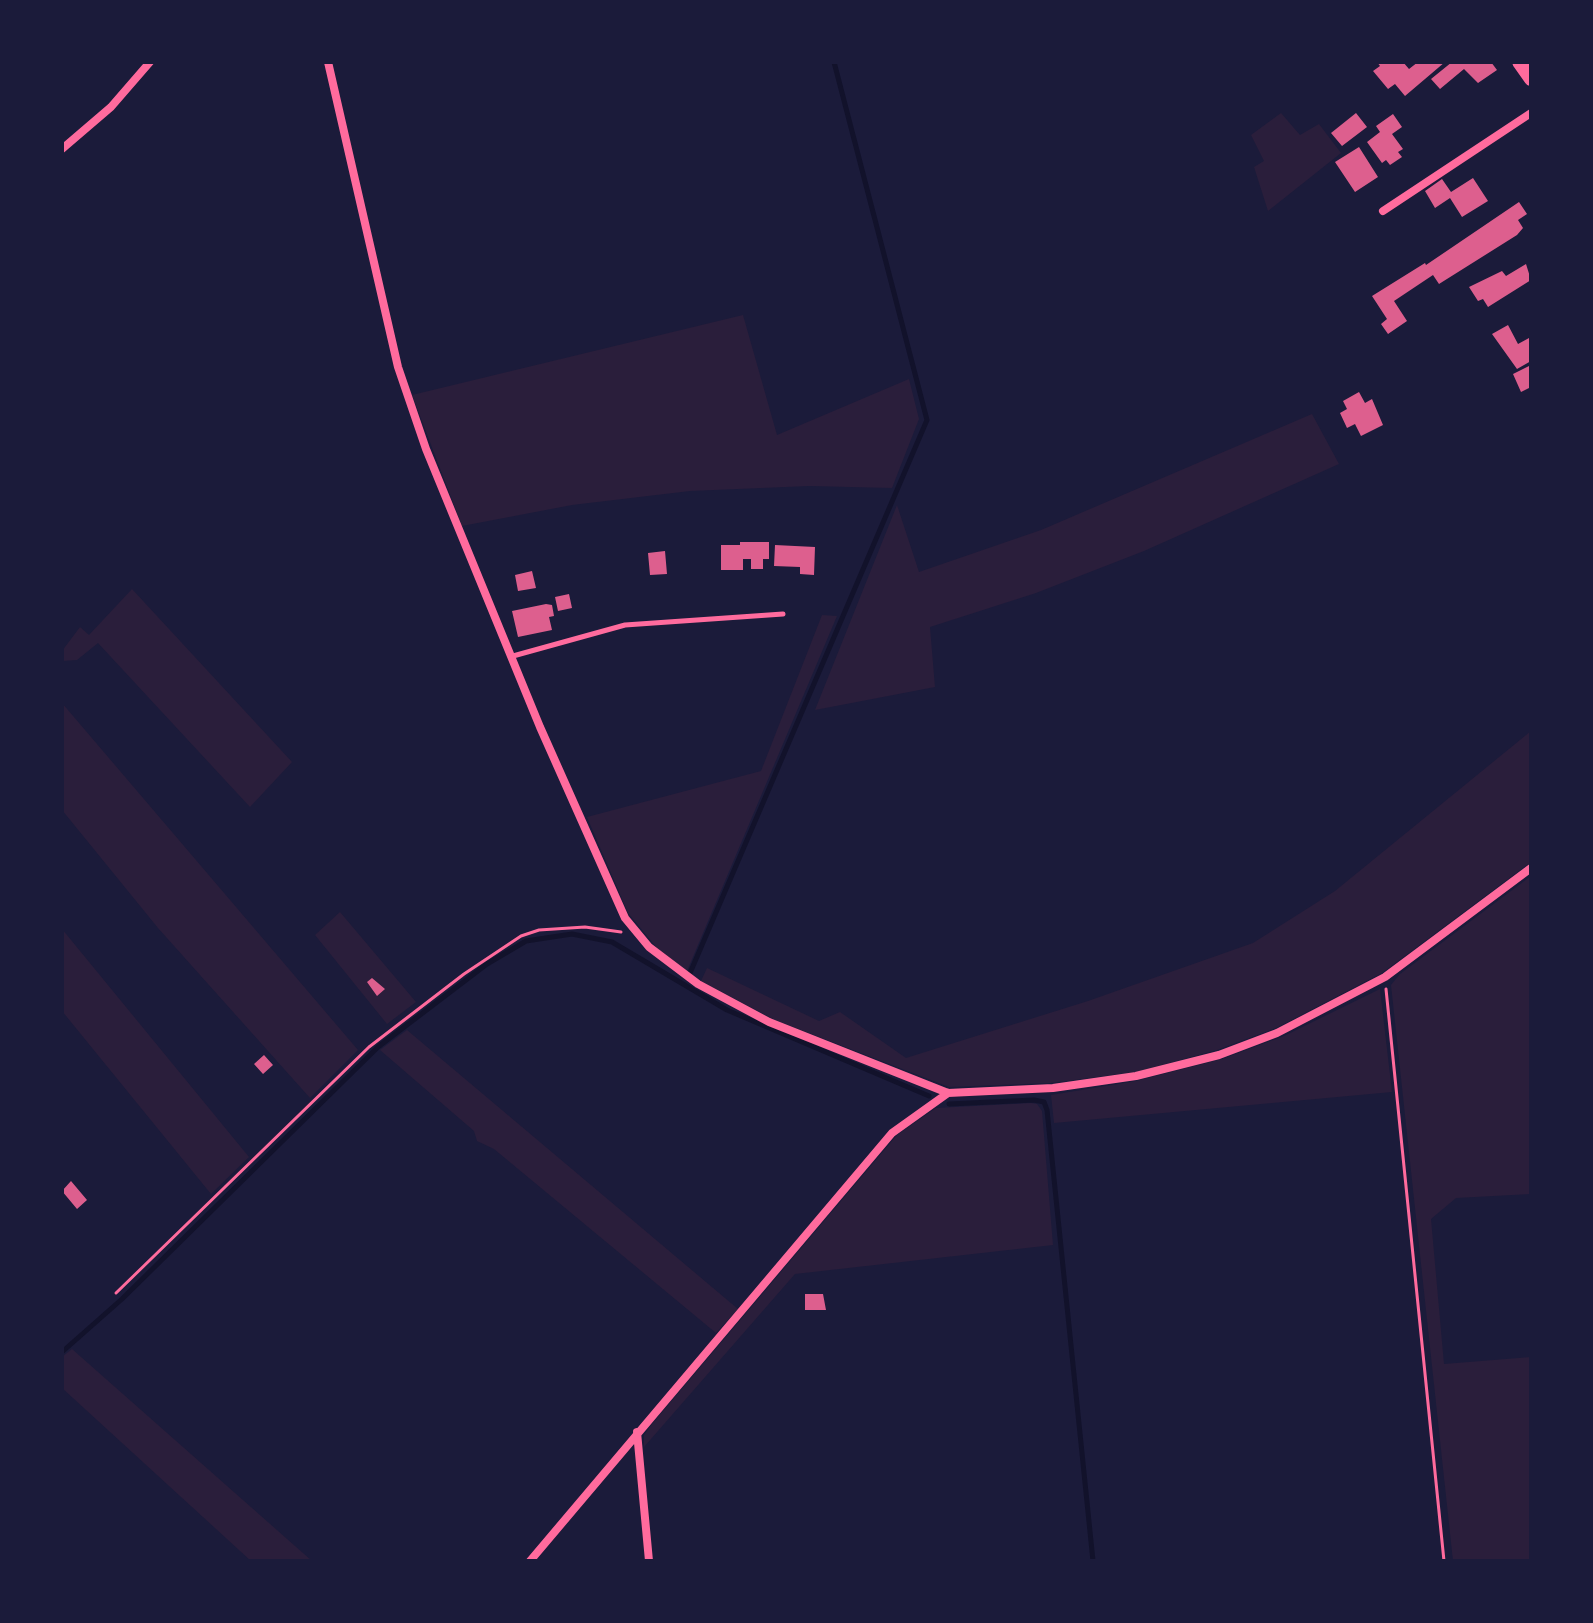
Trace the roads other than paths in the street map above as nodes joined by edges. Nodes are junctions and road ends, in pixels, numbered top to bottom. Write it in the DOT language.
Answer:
graph roads {
  1 [pos="150,62"];
  2 [pos="328,62"];
  3 [pos="1519,62"];
  4 [pos="1531,79"];
  5 [pos="1531,113"];
  6 [pos="62,149"];
  7 [pos="1383,211"];
  8 [pos="783,614"];
  9 [pos="513,656"];
  10 [pos="1531,868"];
  11 [pos="948,1093"];
  12 [pos="637,1432"];
  13 [pos="530,1561"];
  14 [pos="649,1561"];
  1 -- 6 [label="street"];
  2 -- 9 [label="street"];
  3 -- 4 [label="main road"];
  5 -- 7 [label="street"];
  8 -- 9 [label="lane"];
  9 -- 11 [label="street"];
  10 -- 11 [label="street"];
  11 -- 12 [label="street"];
  12 -- 13 [label="street"];
  12 -- 14 [label="street"];
}
